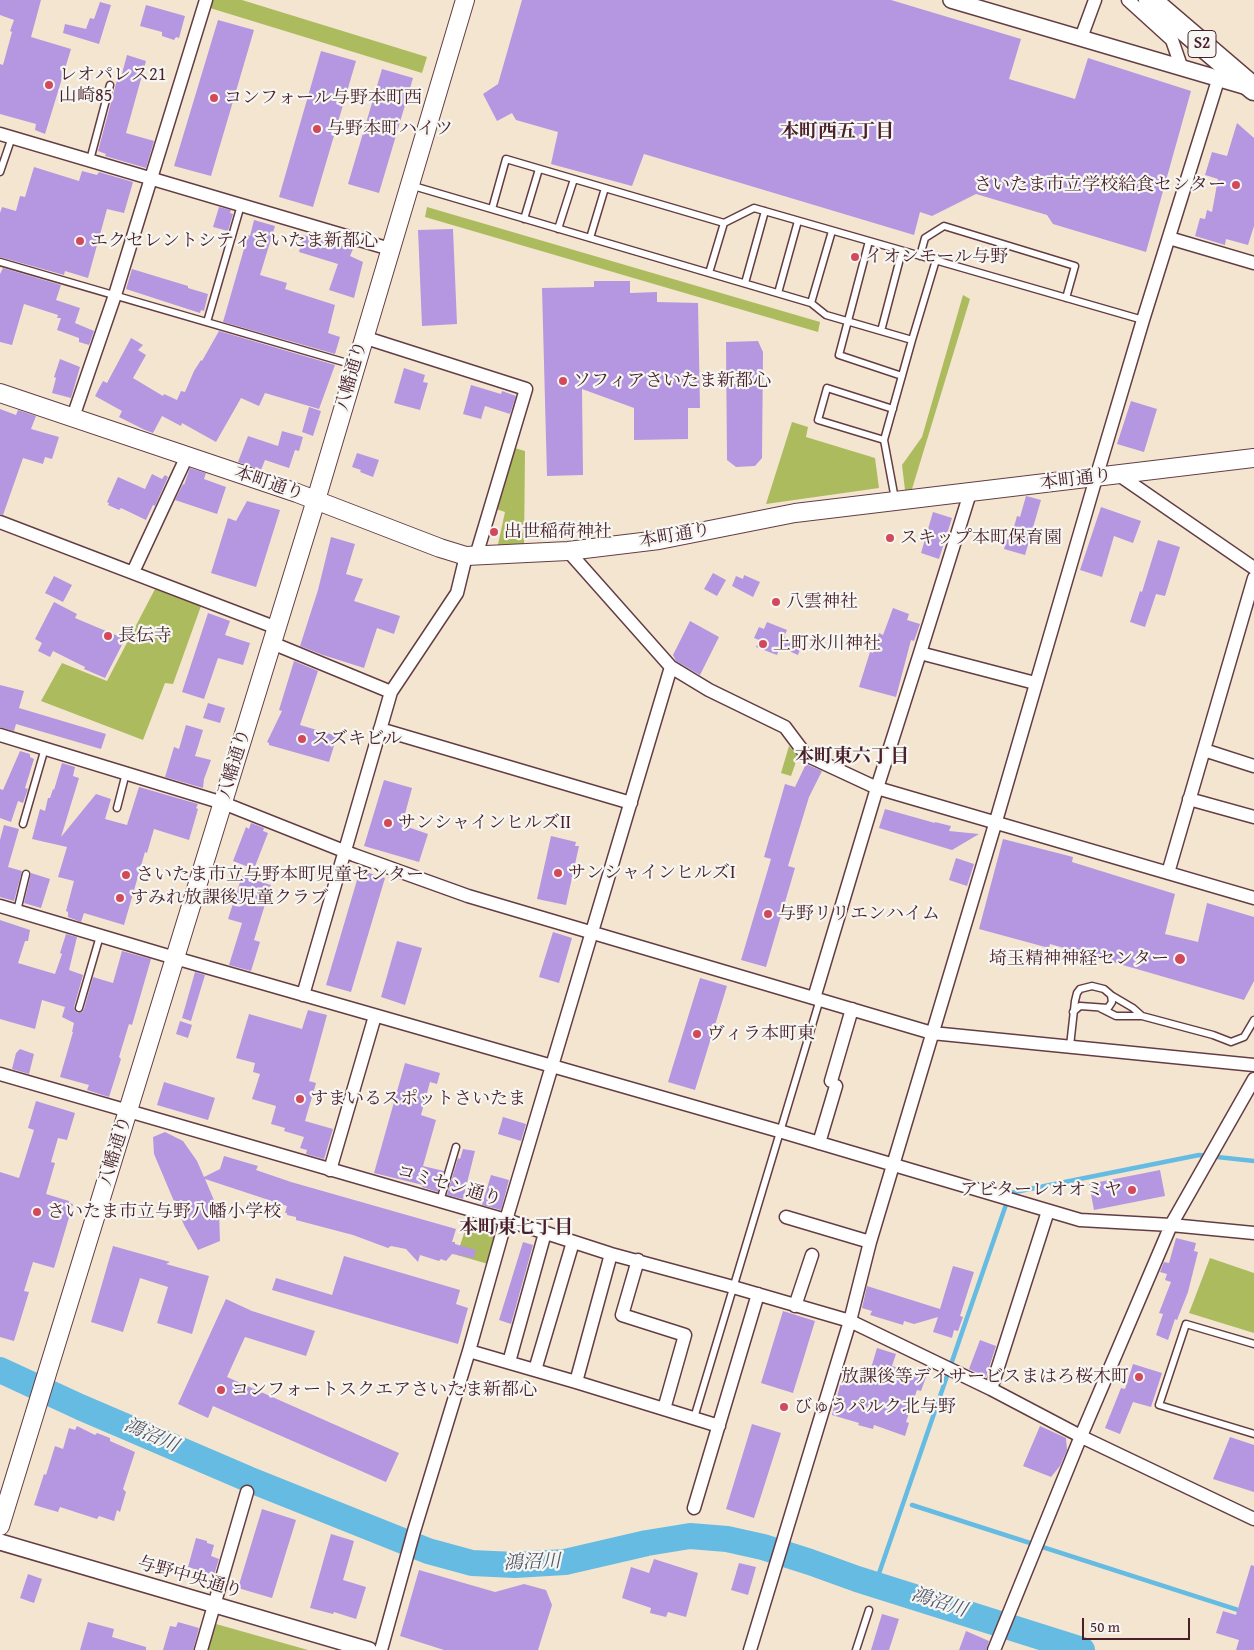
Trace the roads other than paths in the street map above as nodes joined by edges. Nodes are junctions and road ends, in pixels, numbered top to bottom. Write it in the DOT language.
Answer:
graph roads {
  1 [pos="206,0"];
  2 [pos="465,0"];
  3 [pos="951,0"];
  4 [pos="1095,0"];
  5 [pos="1128,0"];
  6 [pos="1150,0"];
  7 [pos="1081,38"];
  8 [pos="1181,66"];
  9 [pos="1219,77"];
  10 [pos="110,85"];
  11 [pos="1254,89"];
  12 [pos="6,135"];
  13 [pos="90,160"];
  14 [pos="539,169"];
  15 [pos="0,172"];
  16 [pos="151,178"];
  17 [pos="574,179"];
  18 [pos="409,185"];
  19 [pos="605,188"];
  20 [pos="241,205"];
  21 [pos="492,209"];
  22 [pos="765,212"];
  23 [pos="524,219"];
  24 [pos="798,221"];
  25 [pos="724,223"];
  26 [pos="558,228"];
  27 [pos="832,230"];
  28 [pos="590,238"];
  29 [pos="1169,238"];
  30 [pos="869,241"];
  31 [pos="390,249"];
  32 [pos="902,250"];
  33 [pos="920,256"];
  34 [pos="936,260"];
  35 [pos="0,262"];
  36 [pos="1254,263"];
  37 [pos="709,273"];
  38 [pos="745,284"];
  39 [pos="778,293"];
  40 [pos="115,296"];
  41 [pos="1066,298"];
  42 [pos="811,303"];
  43 [pos="1143,320"];
  44 [pos="848,321"];
  45 [pos="207,322"];
  46 [pos="881,331"];
  47 [pos="363,337"];
  48 [pos="912,340"];
  49 [pos="355,365"];
  50 [pos="902,376"];
  51 [pos="0,392"];
  52 [pos="893,409"];
  53 [pos="73,417"];
  54 [pos="884,440"];
  55 [pos="187,456"];
  56 [pos="1254,458"];
  57 [pos="1119,475"];
  58 [pos="1096,478"];
  59 [pos="970,493"];
  60 [pos="316,500"];
  61 [pos="896,501"];
  62 [pos="0,522"];
  63 [pos="568,551"];
  64 [pos="471,556"];
  65 [pos="1254,568"];
  66 [pos="133,572"];
  67 [pos="1254,578"];
  68 [pos="275,635"];
  69 [pos="920,653"];
  70 [pos="671,667"];
  71 [pos="1035,683"];
  72 [pos="390,692"];
  73 [pos="380,729"];
  74 [pos="0,735"];
  75 [pos="45,748"];
  76 [pos="1204,750"];
  77 [pos="1254,766"];
  78 [pos="126,773"];
  79 [pos="877,788"];
  80 [pos="1189,799"];
  81 [pos="223,803"];
  82 [pos="631,803"];
  83 [pos="117,808"];
  84 [pos="1254,817"];
  85 [pos="996,822"];
  86 [pos="23,824"];
  87 [pos="346,851"];
  88 [pos="1168,872"];
  89 [pos="26,874"];
  90 [pos="1254,898"];
  91 [pos="0,906"];
  92 [pos="18,911"];
  93 [pos="593,932"];
  94 [pos="100,936"];
  95 [pos="175,958"];
  96 [pos="303,995"];
  97 [pos="1111,995"];
  98 [pos="817,999"];
  99 [pos="79,1008"];
  100 [pos="1100,1008"];
  101 [pos="852,1009"];
  102 [pos="1074,1012"];
  103 [pos="375,1016"];
  104 [pos="1142,1016"];
  105 [pos="1254,1020"];
  106 [pos="932,1033"];
  107 [pos="1070,1046"];
  108 [pos="1254,1065"];
  109 [pos="552,1067"];
  110 [pos="0,1074"];
  111 [pos="1254,1079"];
  112 [pos="128,1112"];
  113 [pos="780,1131"];
  114 [pos="818,1143"];
  115 [pos="456,1147"];
  116 [pos="893,1165"];
  117 [pos="330,1170"];
  118 [pos="440,1202"];
  119 [pos="1048,1210"];
  120 [pos="786,1217"];
  121 [pos="506,1220"];
  122 [pos="1171,1225"];
  123 [pos="545,1233"];
  124 [pos="1254,1234"];
  125 [pos="573,1242"];
  126 [pos="870,1242"];
  127 [pos="612,1254"];
  128 [pos="812,1255"];
  129 [pos="638,1260"];
  130 [pos="733,1287"];
  131 [pos="758,1294"];
  132 [pos="795,1306"];
  133 [pos="850,1321"];
  134 [pos="1254,1344"];
  135 [pos="469,1351"];
  136 [pos="509,1362"];
  137 [pos="535,1370"];
  138 [pos="576,1382"];
  139 [pos="991,1389"];
  140 [pos="664,1409"];
  141 [pos="694,1418"];
  142 [pos="719,1426"];
  143 [pos="1254,1434"];
  144 [pos="1081,1436"];
  145 [pos="247,1492"];
  146 [pos="694,1508"];
  147 [pos="1254,1518"];
  148 [pos="0,1526"];
  149 [pos="0,1542"];
  150 [pos="214,1605"];
  151 [pos="869,1610"];
  152 [pos="201,1650"];
  153 [pos="369,1650"];
  154 [pos="381,1650"];
  155 [pos="750,1650"];
  156 [pos="856,1650"];
  157 [pos="994,1650"];
  1 -- 16 [label="street"];
  2 -- 18 [label="main road, 八幡通り"];
  3 -- 7 [label="street"];
  4 -- 7 [label="street"];
  5 -- 8 [label="street"];
  6 -- 11 [label="highway, S2"];
  7 -- 8 [label="street"];
  8 -- 9 [label="street"];
  9 -- 11 [label="street"];
  9 -- 29 [label="street"];
  10 -- 13 [label="lane"];
  12 -- 13 [label="street"];
  12 -- 15 [label="lane"];
  13 -- 16 [label="street"];
  14 -- 17 [label="lane"];
  14 -- 21 [label="lane"];
  14 -- 23 [label="lane"];
  16 -- 20 [label="street"];
  16 -- 40 [label="street"];
  17 -- 19 [label="lane"];
  17 -- 26 [label="lane"];
  18 -- 21 [label="lane"];
  18 -- 31 [label="main road, 八幡通り"];
  19 -- 25 [label="lane"];
  19 -- 28 [label="lane"];
  20 -- 31 [label="street"];
  20 -- 45 [label="lane"];
  21 -- 23 [label="lane"];
  22 -- 24 [label="lane"];
  22 -- 25 [label="lane"];
  22 -- 38 [label="lane"];
  23 -- 26 [label="lane"];
  24 -- 27 [label="lane"];
  24 -- 39 [label="lane"];
  25 -- 37 [label="lane"];
  26 -- 28 [label="lane"];
  27 -- 30 [label="lane"];
  27 -- 42 [label="lane"];
  28 -- 37 [label="lane"];
  29 -- 36 [label="street"];
  29 -- 43 [label="street"];
  30 -- 32 [label="lane"];
  30 -- 44 [label="lane"];
  31 -- 47 [label="main road, 八幡通り"];
  32 -- 33 [label="lane"];
  32 -- 46 [label="lane"];
  33 -- 34 [label="lane"];
  33 -- 41 [label="lane"];
  34 -- 41 [label="lane"];
  34 -- 48 [label="lane"];
  35 -- 40 [label="lane"];
  37 -- 38 [label="lane"];
  38 -- 39 [label="lane"];
  39 -- 42 [label="lane"];
  40 -- 45 [label="lane"];
  40 -- 53 [label="street"];
  41 -- 43 [label="lane"];
  42 -- 44 [label="lane"];
  43 -- 58 [label="street"];
  44 -- 46 [label="lane"];
  44 -- 50 [label="lane"];
  45 -- 49 [label="lane"];
  46 -- 48 [label="lane"];
  47 -- 49 [label="main road, 八幡通り"];
  47 -- 64 [label="street"];
  48 -- 50 [label="lane"];
  49 -- 60 [label="main road, 八幡通り"];
  50 -- 52 [label="lane"];
  51 -- 53 [label="main road, 本町通り"];
  52 -- 54 [label="lane"];
  52 -- 54 [label="lane"];
  53 -- 55 [label="main road, 本町通り"];
  54 -- 61 [label="lane"];
  55 -- 60 [label="main road, 本町通り"];
  55 -- 66 [label="street"];
  56 -- 57 [label="main road, 本町通り"];
  57 -- 58 [label="main road, 本町通り"];
  57 -- 65 [label="street"];
  58 -- 59 [label="main road, 本町通り"];
  58 -- 71 [label="street"];
  59 -- 61 [label="main road, 本町通り"];
  59 -- 69 [label="street"];
  60 -- 64 [label="main road, 本町通り"];
  60 -- 68 [label="main road, 八幡通り"];
  61 -- 63 [label="main road, 本町通り"];
  62 -- 66 [label="street"];
  63 -- 64 [label="main road, 本町通り"];
  63 -- 70 [label="street"];
  64 -- 72 [label="street"];
  66 -- 68 [label="street"];
  67 -- 76 [label="street"];
  68 -- 72 [label="street"];
  68 -- 81 [label="main road, 八幡通り"];
  69 -- 71 [label="street"];
  69 -- 79 [label="street"];
  70 -- 79 [label="street"];
  70 -- 82 [label="street"];
  71 -- 85 [label="street"];
  72 -- 73 [label="street"];
  73 -- 82 [label="street"];
  73 -- 87 [label="street"];
  74 -- 75 [label="street"];
  75 -- 78 [label="street"];
  75 -- 86 [label="lane"];
  76 -- 77 [label="street"];
  76 -- 80 [label="street"];
  78 -- 81 [label="street"];
  78 -- 83 [label="lane"];
  79 -- 85 [label="street"];
  79 -- 98 [label="street"];
  80 -- 84 [label="street"];
  80 -- 88 [label="street"];
  81 -- 87 [label="street"];
  81 -- 95 [label="main road, 八幡通り"];
  82 -- 93 [label="street"];
  85 -- 88 [label="street"];
  85 -- 106 [label="street"];
  87 -- 93 [label="street"];
  87 -- 96 [label="street"];
  88 -- 90 [label="street"];
  89 -- 92 [label="lane"];
  91 -- 92 [label="street"];
  92 -- 94 [label="street"];
  93 -- 98 [label="street"];
  93 -- 109 [label="street"];
  94 -- 95 [label="street"];
  94 -- 99 [label="lane"];
  95 -- 96 [label="street"];
  95 -- 112 [label="main road, 八幡通り"];
  96 -- 103 [label="street"];
  97 -- 100 [label="lane"];
  97 -- 102 [label="lane"];
  97 -- 104 [label="lane"];
  98 -- 101 [label="street"];
  98 -- 113 [label="lane"];
  100 -- 102 [label="lane"];
  100 -- 104 [label="lane"];
  101 -- 106 [label="street"];
  101 -- 114 [label="street"];
  102 -- 107 [label="lane"];
  103 -- 109 [label="street"];
  103 -- 117 [label="street"];
  104 -- 105 [label="lane"];
  106 -- 107 [label="street"];
  106 -- 116 [label="street"];
  107 -- 108 [label="street"];
  109 -- 113 [label="street"];
  109 -- 121 [label="street"];
  110 -- 112 [label="street, コミセン通り"];
  111 -- 122 [label="street"];
  112 -- 117 [label="street, コミセン通り"];
  112 -- 148 [label="main road, 八幡通り"];
  113 -- 114 [label="street"];
  113 -- 130 [label="lane"];
  114 -- 116 [label="street"];
  115 -- 118 [label="lane"];
  116 -- 119 [label="street"];
  116 -- 126 [label="street"];
  117 -- 118 [label="street, コミセン通り"];
  118 -- 121 [label="street, コミセン通り"];
  119 -- 122 [label="street"];
  119 -- 139 [label="street"];
  120 -- 126 [label="street"];
  121 -- 123 [label="street, コミセン通り"];
  121 -- 135 [label="street"];
  122 -- 124 [label="street"];
  122 -- 144 [label="street"];
  123 -- 125 [label="street, コミセン通り"];
  123 -- 136 [label="street"];
  125 -- 127 [label="street, コミセン通り"];
  125 -- 137 [label="street"];
  126 -- 133 [label="street"];
  127 -- 129 [label="street, コミセン通り"];
  127 -- 138 [label="street"];
  128 -- 132 [label="street"];
  129 -- 130 [label="street, コミセン通り"];
  129 -- 140 [label="street"];
  130 -- 131 [label="street, コミセン通り"];
  130 -- 141 [label="lane"];
  131 -- 132 [label="street, コミセン通り"];
  131 -- 142 [label="street"];
  132 -- 133 [label="street, コミセン通り"];
  133 -- 139 [label="street, コミセン通り"];
  133 -- 155 [label="street"];
  134 -- 143 [label="lane"];
  135 -- 136 [label="street"];
  135 -- 154 [label="street"];
  136 -- 137 [label="street"];
  137 -- 138 [label="street"];
  138 -- 140 [label="street"];
  139 -- 144 [label="street, コミセン通り"];
  140 -- 141 [label="street"];
  141 -- 142 [label="street"];
  142 -- 146 [label="street"];
  144 -- 147 [label="street, コミセン通り"];
  144 -- 157 [label="street"];
  145 -- 150 [label="street"];
  149 -- 150 [label="street, 与野中央通り"];
  150 -- 152 [label="street"];
  150 -- 153 [label="street, 与野中央通り"];
  151 -- 156 [label="lane"];
}
